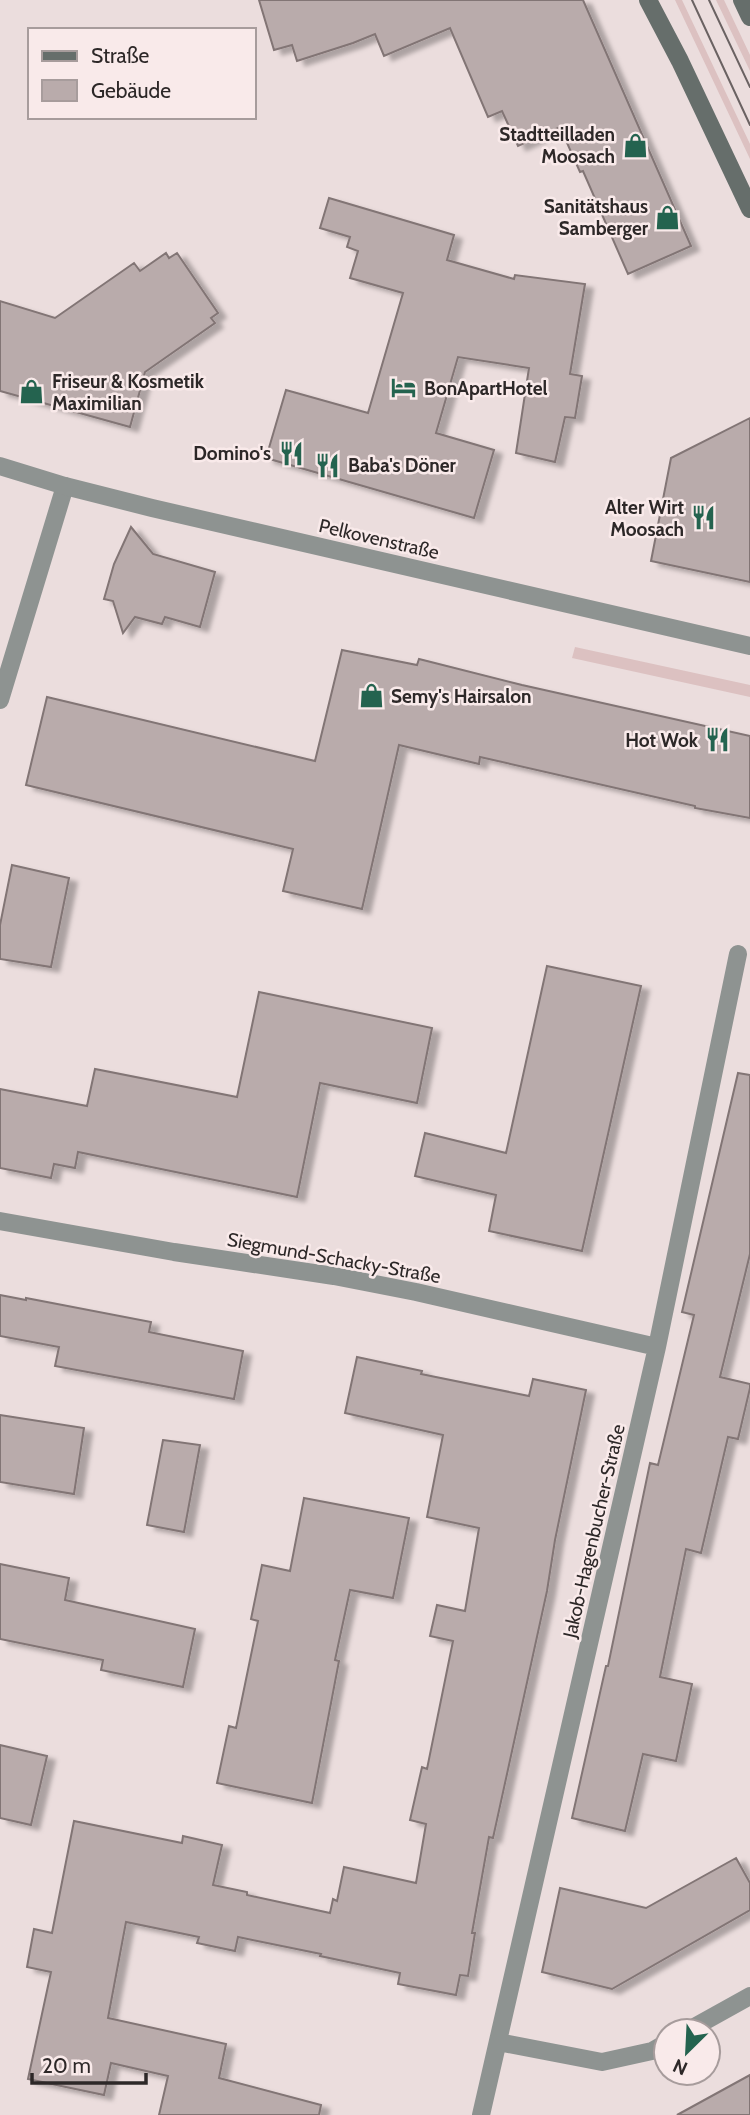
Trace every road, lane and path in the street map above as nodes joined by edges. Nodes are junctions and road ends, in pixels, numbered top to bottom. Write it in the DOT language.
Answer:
graph roads {
  1 [pos="648,0"];
  2 [pos="742,0"];
  3 [pos="750,17"];
  4 [pos="750,209"];
  5 [pos="0,466"];
  6 [pos="65,486"];
  7 [pos="750,646"];
  8 [pos="0,700"];
  9 [pos="738,954"];
  10 [pos="0,1221"];
  11 [pos="657,1347"];
  12 [pos="750,1996"];
  13 [pos="712,2017"];
  14 [pos="498,2042"];
  15 [pos="652,2051"];
  16 [pos="481,2115"];
  1 -- 4 [label="main road"];
  2 -- 3 [label="main road"];
  5 -- 6 [label="street, Pelkovenstraße"];
  6 -- 7 [label="street, Pelkovenstraße"];
  6 -- 8 [label="street"];
  9 -- 11 [label="street, Jakob-Hagenbucher-Straße"];
  10 -- 11 [label="street, Siegmund-Schacky-Straße"];
  11 -- 14 [label="street, Jakob-Hagenbucher-Straße"];
  12 -- 13 [label="street"];
  14 -- 15 [label="street"];
  14 -- 16 [label="street, Jakob-Hagenbucher-Straße"];
}
